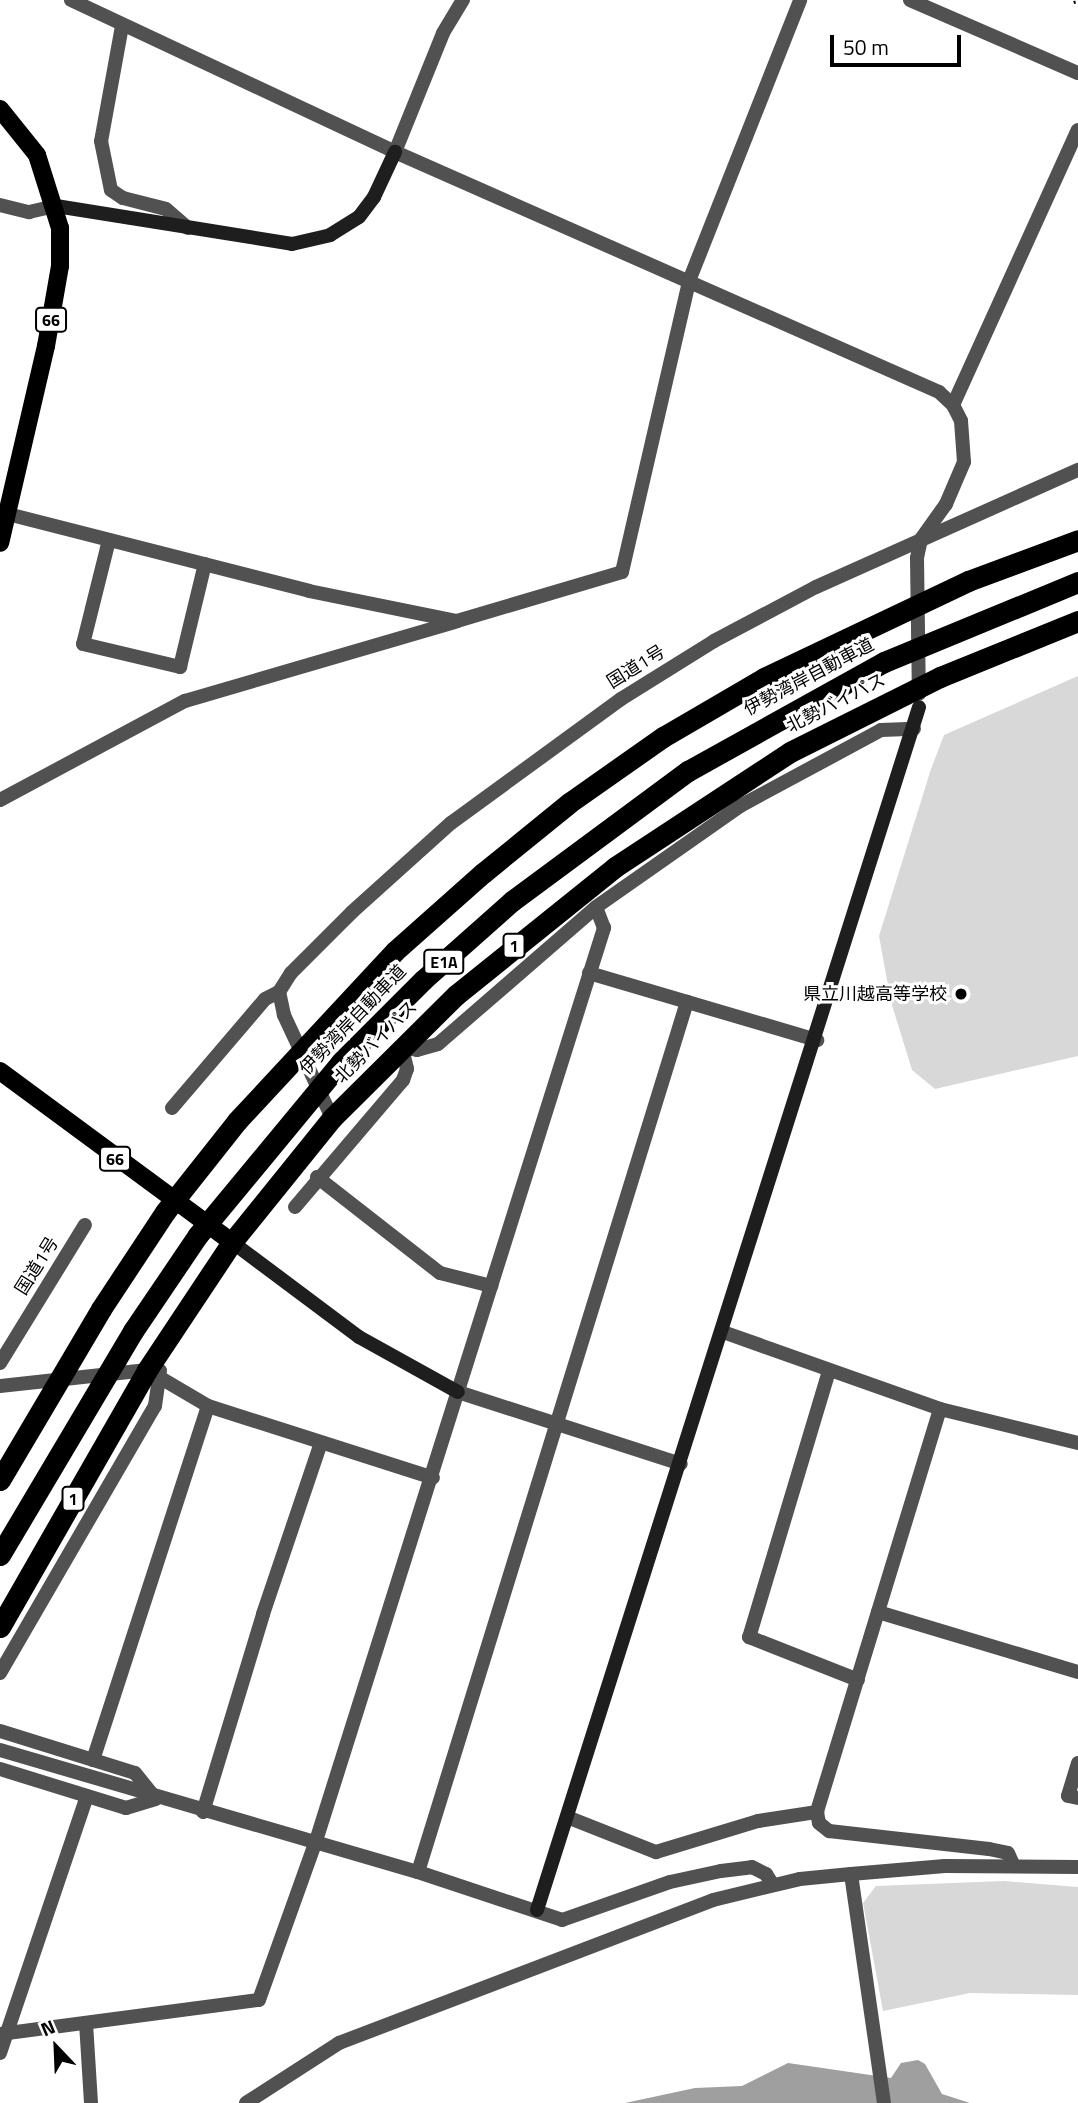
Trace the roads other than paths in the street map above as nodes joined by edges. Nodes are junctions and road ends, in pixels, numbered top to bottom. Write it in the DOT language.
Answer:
graph roads {
  1 [pos="71,0"];
  2 [pos="463,0"];
  3 [pos="800,0"];
  4 [pos="910,0"];
  5 [pos="122,26"];
  6 [pos="1078,73"];
  7 [pos="0,109"];
  8 [pos="1078,130"];
  9 [pos="395,152"];
  10 [pos="0,205"];
  11 [pos="56,206"];
  12 [pos="188,228"];
  13 [pos="689,281"];
  14 [pos="953,405"];
  15 [pos="1078,470"];
  16 [pos="3,513"];
  17 [pos="921,539"];
  18 [pos="109,540"];
  19 [pos="1078,540"];
  20 [pos="0,543"];
  21 [pos="205,564"];
  22 [pos="1078,582"];
  23 [pos="457,621"];
  24 [pos="1078,621"];
  25 [pos="914,729"];
  26 [pos="0,800"];
  27 [pos="596,907"];
  28 [pos="589,973"];
  29 [pos="279,992"];
  30 [pos="687,1002"];
  31 [pos="817,1040"];
  32 [pos="438,1044"];
  33 [pos="402,1047"];
  34 [pos="0,1071"];
  35 [pos="403,1080"];
  36 [pos="172,1108"];
  37 [pos="332,1118"];
  38 [pos="317,1177"];
  39 [pos="295,1207"];
  40 [pos="85,1225"];
  41 [pos="232,1242"];
  42 [pos="491,1286"];
  43 [pos="723,1332"];
  44 [pos="0,1363"];
  45 [pos="829,1371"];
  46 [pos="153,1374"];
  47 [pos="0,1386"];
  48 [pos="458,1392"];
  49 [pos="208,1405"];
  50 [pos="940,1409"];
  51 [pos="560,1423"];
  52 [pos="321,1443"];
  53 [pos="1078,1443"];
  54 [pos="681,1464"];
  55 [pos="433,1478"];
  56 [pos="0,1480"];
  57 [pos="0,1555"];
  58 [pos="878,1612"];
  59 [pos="0,1627"];
  60 [pos="0,1672"];
  61 [pos="1078,1672"];
  62 [pos="858,1680"];
  63 [pos="0,1731"];
  64 [pos="0,1750"];
  65 [pos="93,1760"];
  66 [pos="1078,1763"];
  67 [pos="0,1769"];
  68 [pos="88,1796"];
  69 [pos="1078,1798"];
  70 [pos="156,1799"];
  71 [pos="203,1812"];
  72 [pos="817,1812"];
  73 [pos="567,1817"];
  74 [pos="316,1844"];
  75 [pos="1013,1864"];
  76 [pos="1078,1867"];
  77 [pos="418,1872"];
  78 [pos="851,1874"];
  79 [pos="773,1885"];
  80 [pos="537,1910"];
  81 [pos="86,2023"];
  82 [pos="3,2034"];
  83 [pos="0,2053"];
  84 [pos="90,2103"];
  85 [pos="246,2103"];
  86 [pos="884,2103"];
  1 -- 5 [label="street"];
  2 -- 9 [label="street"];
  3 -- 13 [label="street"];
  4 -- 6 [label="street"];
  5 -- 9 [label="street"];
  5 -- 12 [label="street"];
  7 -- 11 [label="main road, 66"];
  8 -- 14 [label="street"];
  9 -- 12 [label="street"];
  9 -- 13 [label="street"];
  10 -- 11 [label="street"];
  11 -- 12 [label="street"];
  11 -- 16 [label="main road, 66"];
  13 -- 14 [label="street"];
  13 -- 23 [label="street"];
  14 -- 17 [label="street"];
  15 -- 17 [label="street, 国道1号"];
  16 -- 18 [label="street"];
  16 -- 20 [label="main road, 66"];
  17 -- 25 [label="street"];
  17 -- 29 [label="street, 国道1号"];
  18 -- 21 [label="street"];
  18 -- 21 [label="street"];
  19 -- 56 [label="highway, 伊勢湾岸自動車道 / E1A"];
  21 -- 23 [label="street"];
  22 -- 57 [label="highway, 伊勢湾岸自動車道 / E1A"];
  23 -- 26 [label="street"];
  24 -- 33 [label="highway, 北勢バイパス / 1"];
  25 -- 27 [label="street"];
  25 -- 31 [label="street"];
  27 -- 28 [label="street"];
  27 -- 32 [label="street"];
  28 -- 30 [label="street"];
  28 -- 42 [label="street"];
  29 -- 36 [label="street, 国道1号"];
  29 -- 37 [label="street"];
  30 -- 31 [label="street"];
  30 -- 51 [label="street"];
  31 -- 43 [label="street"];
  32 -- 33 [label="street"];
  32 -- 35 [label="street"];
  33 -- 35 [label="street"];
  33 -- 37 [label="highway, 北勢バイパス / 1"];
  34 -- 41 [label="main road, 66"];
  35 -- 38 [label="street"];
  37 -- 41 [label="highway, 北勢バイパス / 1"];
  38 -- 39 [label="street"];
  38 -- 42 [label="street"];
  40 -- 44 [label="street, 国道1号"];
  41 -- 46 [label="highway, 北勢バイパス / 1"];
  41 -- 48 [label="street"];
  42 -- 48 [label="street"];
  43 -- 45 [label="street"];
  43 -- 54 [label="street"];
  45 -- 50 [label="street"];
  45 -- 62 [label="street"];
  46 -- 47 [label="street"];
  46 -- 49 [label="street"];
  46 -- 59 [label="highway, 北勢バイパス / 1"];
  46 -- 60 [label="street"];
  48 -- 51 [label="street"];
  48 -- 55 [label="street"];
  49 -- 52 [label="street"];
  49 -- 65 [label="street"];
  50 -- 53 [label="street"];
  50 -- 58 [label="street"];
  51 -- 54 [label="street"];
  51 -- 77 [label="street"];
  52 -- 55 [label="street"];
  52 -- 71 [label="street"];
  54 -- 73 [label="street"];
  55 -- 74 [label="street"];
  58 -- 61 [label="street"];
  58 -- 62 [label="street"];
  62 -- 72 [label="street"];
  63 -- 65 [label="street"];
  64 -- 70 [label="street"];
  65 -- 70 [label="street"];
  66 -- 69 [label="street"];
  67 -- 68 [label="street"];
  68 -- 70 [label="street"];
  68 -- 82 [label="street"];
  70 -- 71 [label="street"];
  71 -- 74 [label="street"];
  72 -- 73 [label="street"];
  72 -- 75 [label="street"];
  73 -- 80 [label="street"];
  74 -- 77 [label="street"];
  74 -- 81 [label="street"];
  75 -- 76 [label="street"];
  75 -- 78 [label="street"];
  77 -- 80 [label="street"];
  78 -- 79 [label="street"];
  78 -- 86 [label="street"];
  79 -- 80 [label="street"];
  79 -- 85 [label="street"];
  81 -- 82 [label="street"];
  81 -- 84 [label="street"];
  82 -- 83 [label="street"];
}
